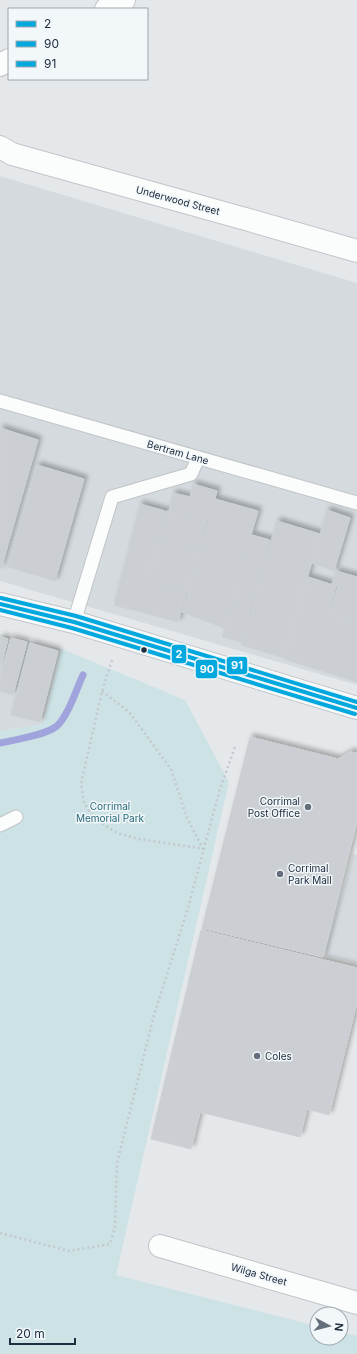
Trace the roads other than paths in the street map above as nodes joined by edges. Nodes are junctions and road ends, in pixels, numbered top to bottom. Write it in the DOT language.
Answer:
graph roads {
  1 [pos="124,0"];
  2 [pos="108,8"];
  3 [pos="0,148"];
  4 [pos="357,252"];
  5 [pos="0,401"];
  6 [pos="198,458"];
  7 [pos="357,503"];
  8 [pos="0,604"];
  9 [pos="74,622"];
  10 [pos="357,708"];
  11 [pos="16,817"];
  12 [pos="0,826"];
  13 [pos="160,1246"];
  14 [pos="357,1302"];
  1 -- 2 [label="street"];
  3 -- 4 [label="street, Underwood Street"];
  5 -- 6 [label="lane, Bertram Lane"];
  6 -- 7 [label="lane, Bertram Lane"];
  6 -- 9 [label="lane"];
  8 -- 9 [label="street"];
  9 -- 10 [label="street"];
  11 -- 12 [label="lane"];
  13 -- 14 [label="street, Wilga Street"];
}
